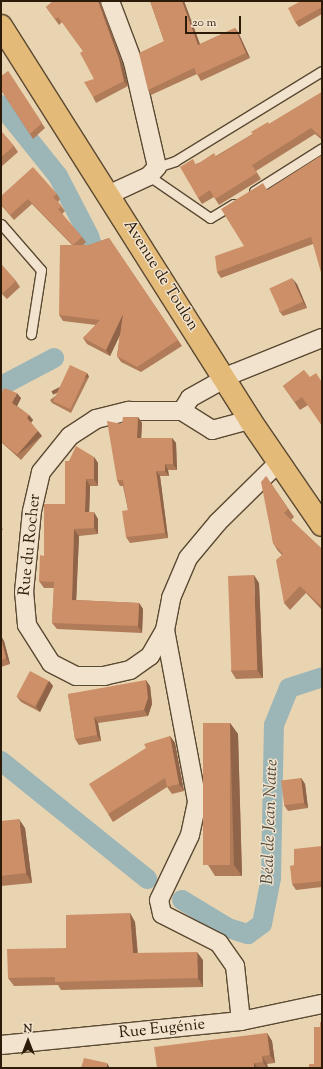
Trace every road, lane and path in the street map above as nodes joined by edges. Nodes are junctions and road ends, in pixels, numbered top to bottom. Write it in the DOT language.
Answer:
graph roads {
  1 [pos="110,1"];
  2 [pos="1,26"];
  3 [pos="322,70"];
  4 [pos="322,148"];
  5 [pos="152,172"];
  6 [pos="108,194"];
  7 [pos="1,224"];
  8 [pos="31,334"];
  9 [pos="322,338"];
  10 [pos="225,379"];
  11 [pos="182,411"];
  12 [pos="250,420"];
  13 [pos="279,462"];
  14 [pos="322,525"];
  15 [pos="165,630"];
  16 [pos="322,1004"];
  17 [pos="241,1021"];
  18 [pos="1,1045"];
  1 -- 5 [label="street"];
  2 -- 6 [label="main road, Avenue de Toulon"];
  3 -- 5 [label="lane"];
  4 -- 5 [label="lane"];
  5 -- 6 [label="street"];
  6 -- 10 [label="main road, Avenue de Toulon"];
  7 -- 8 [label="lane"];
  9 -- 10 [label="street"];
  10 -- 11 [label="street"];
  10 -- 12 [label="main road, Avenue de Toulon"];
  11 -- 12 [label="street"];
  11 -- 15 [label="street, Rue du Rocher"];
  12 -- 13 [label="main road, Avenue de Toulon"];
  13 -- 14 [label="main road, Avenue de Toulon"];
  13 -- 15 [label="street"];
  15 -- 17 [label="street"];
  16 -- 17 [label="street, Rue Eugénie"];
  17 -- 18 [label="street, Rue Eugénie"];
}
